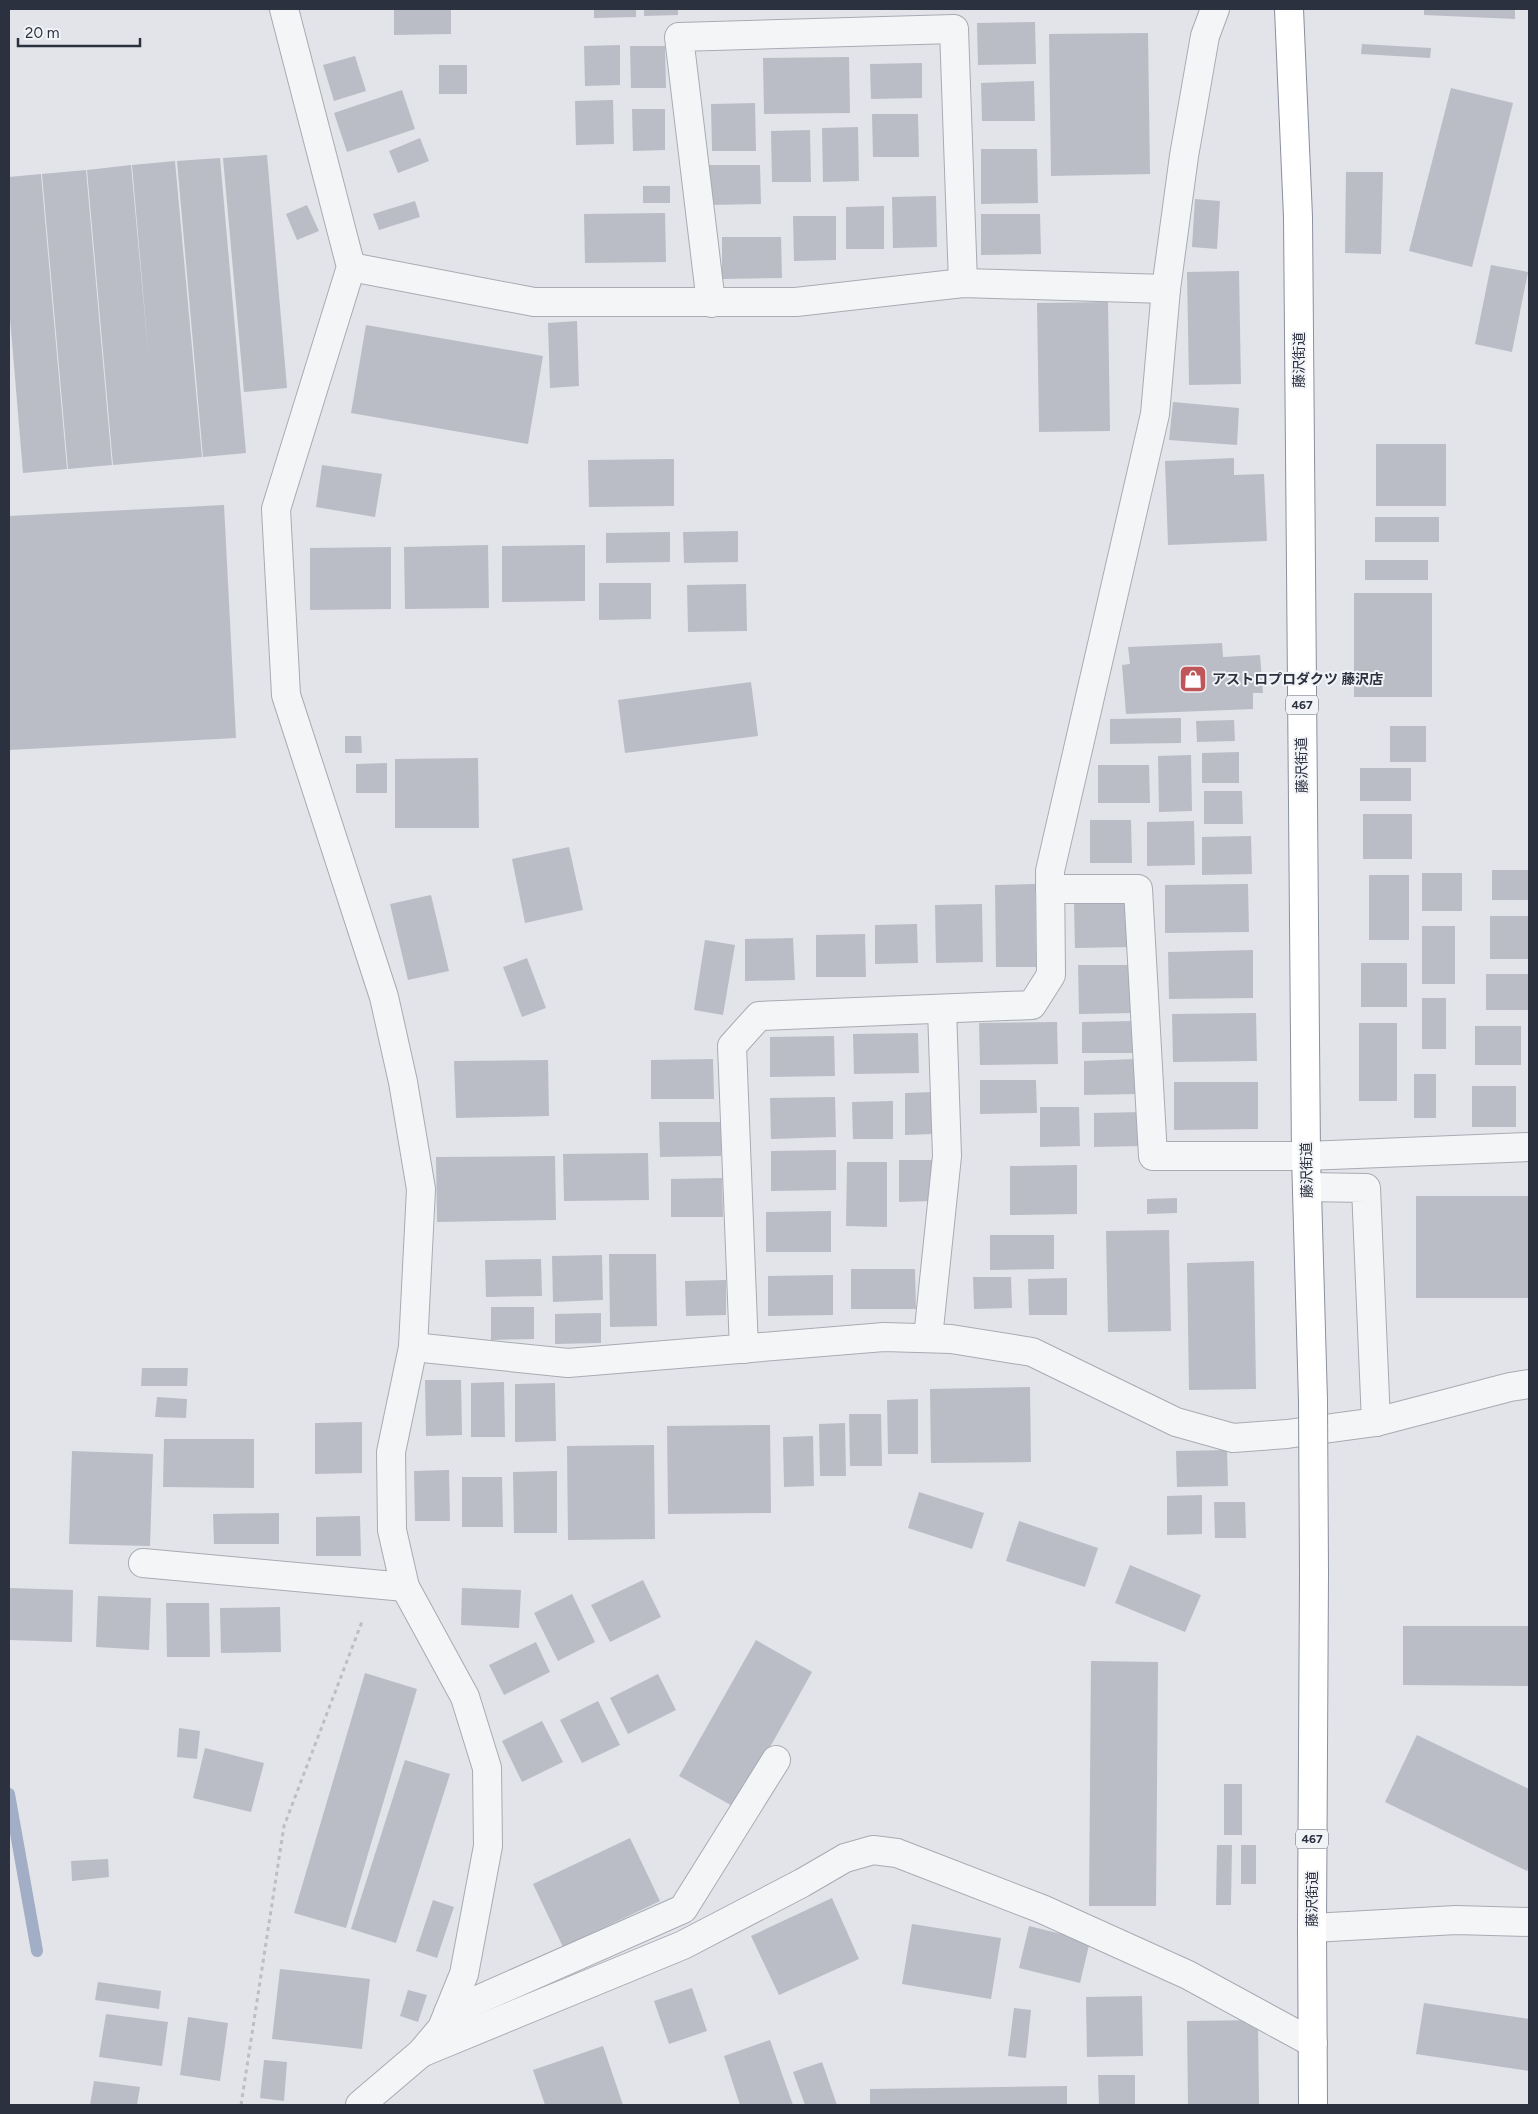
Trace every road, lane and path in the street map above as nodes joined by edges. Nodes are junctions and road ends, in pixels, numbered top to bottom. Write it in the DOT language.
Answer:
graph roads {
  1 [pos="284,9"];
  2 [pos="1216,9"];
  3 [pos="1289,9"];
  4 [pos="351,267"];
  5 [pos="963,283"];
  6 [pos="1166,289"];
  7 [pos="711,303"];
  8 [pos="1050,889"];
  9 [pos="942,1009"];
  10 [pos="1529,1147"];
  11 [pos="1306,1156"];
  12 [pos="1307,1187"];
  13 [pos="928,1338"];
  14 [pos="413,1347"];
  15 [pos="744,1349"];
  16 [pos="1529,1384"];
  17 [pos="1376,1422"];
  18 [pos="143,1563"];
  19 [pos="376,1585"];
  20 [pos="405,1587"];
  21 [pos="776,1760"];
  22 [pos="1529,1922"];
  23 [pos="1312,1928"];
  24 [pos="448,2013"];
  25 [pos="1313,2043"];
  26 [pos="421,2053"];
  27 [pos="241,2105"];
  28 [pos="360,2105"];
  29 [pos="1313,2105"];
  1 -- 4 [label="street"];
  2 -- 6 [label="street"];
  3 -- 11 [label="highway, 藤沢街道 / 467"];
  4 -- 7 [label="street"];
  4 -- 14 [label="street"];
  5 -- 6 [label="street"];
  5 -- 7 [label="street"];
  5 -- 7 [label="street"];
  6 -- 8 [label="street"];
  8 -- 9 [label="street"];
  8 -- 11 [label="street"];
  9 -- 13 [label="street"];
  9 -- 15 [label="street"];
  10 -- 11 [label="street"];
  11 -- 12 [label="highway, 藤沢街道 / 467"];
  12 -- 17 [label="street"];
  12 -- 23 [label="highway, 藤沢街道 / 467, bridge"];
  13 -- 15 [label="street"];
  13 -- 17 [label="street"];
  14 -- 15 [label="street"];
  14 -- 20 [label="street"];
  16 -- 17 [label="street"];
  18 -- 19 [label="street"];
  19 -- 20 [label="street"];
  19 -- 27 [label="path"];
  20 -- 24 [label="street"];
  21 -- 24 [label="street"];
  22 -- 23 [label="street"];
  23 -- 25 [label="highway, 藤沢街道 / 467"];
  24 -- 26 [label="street"];
  25 -- 26 [label="street"];
  25 -- 29 [label="highway, 藤沢街道 / 467"];
  26 -- 28 [label="street"];
}
